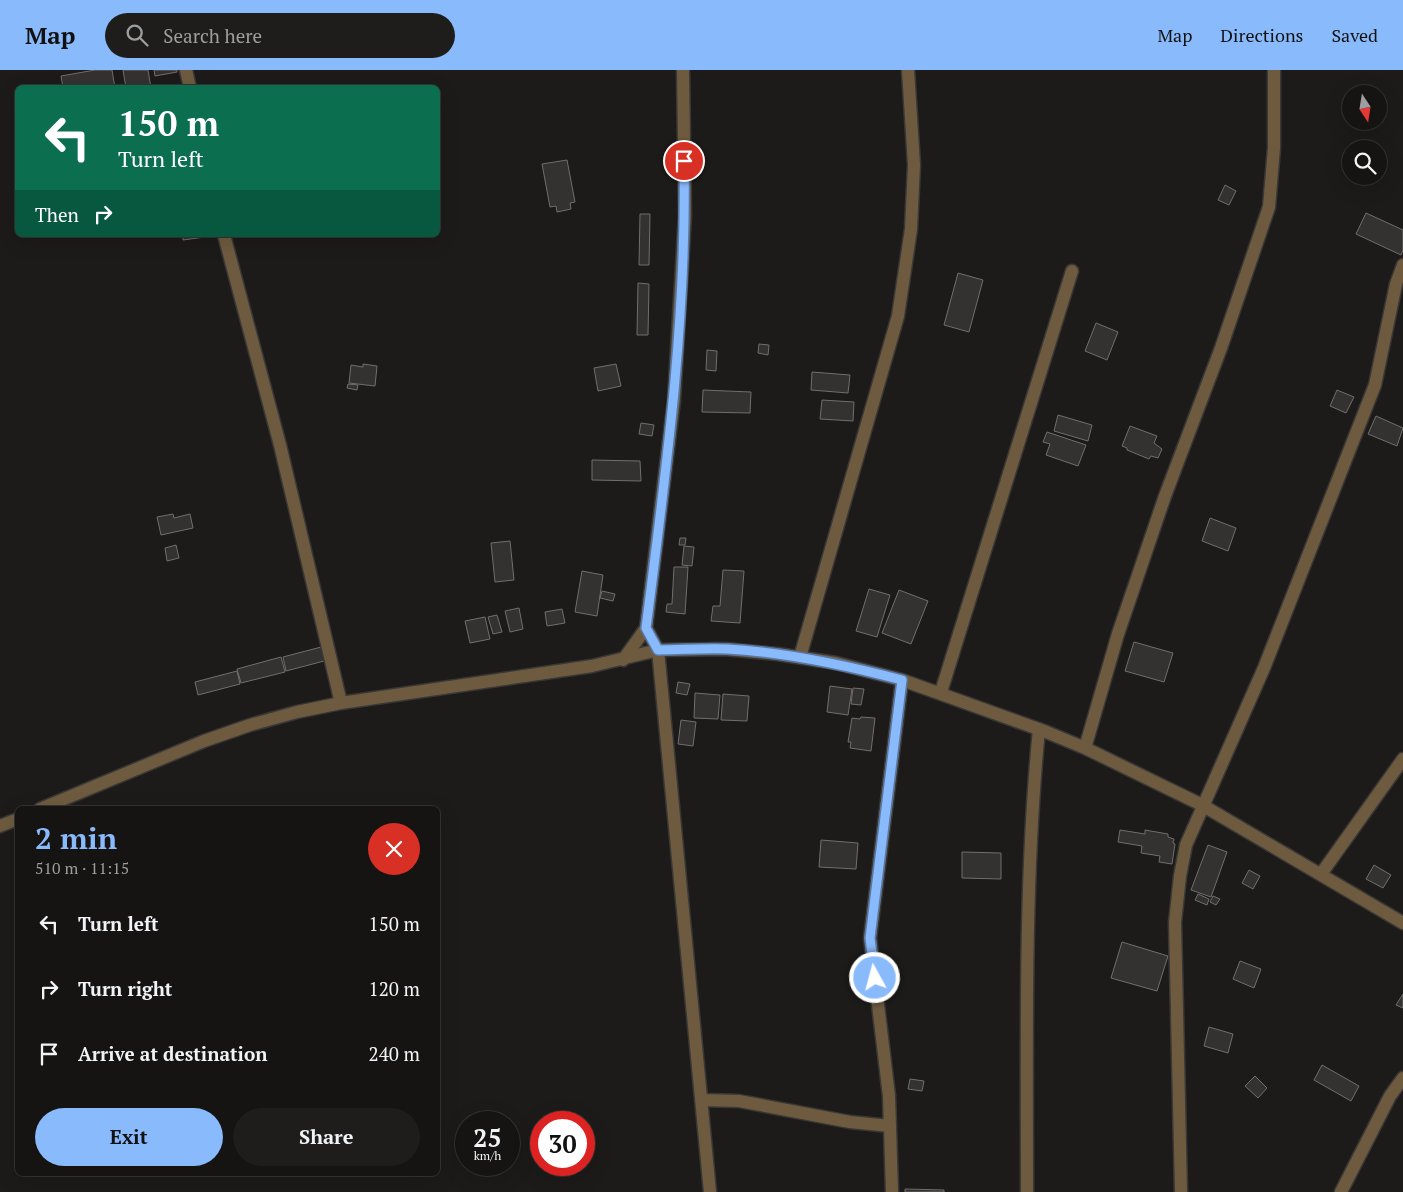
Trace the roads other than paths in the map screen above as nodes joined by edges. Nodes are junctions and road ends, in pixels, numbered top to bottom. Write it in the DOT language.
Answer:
graph roads {
  1 [pos="186,70"];
  2 [pos="683,70"];
  3 [pos="908,70"];
  4 [pos="1274,70"];
  5 [pos="189,85"];
  6 [pos="225,237"];
  7 [pos="1403,265"];
  8 [pos="1072,271"];
  9 [pos="646,628"];
  10 [pos="658,650"];
  11 [pos="800,657"];
  12 [pos="623,660"];
  13 [pos="902,680"];
  14 [pos="941,692"];
  15 [pos="341,703"];
  16 [pos="1038,729"];
  17 [pos="1085,748"];
  18 [pos="1403,759"];
  19 [pos="1202,805"];
  20 [pos="47,806"];
  21 [pos="15,819"];
  22 [pos="0,826"];
  23 [pos="1321,874"];
  24 [pos="1403,923"];
  25 [pos="1403,1078"];
  26 [pos="1390,1096"];
  27 [pos="701,1100"];
  28 [pos="1403,1101"];
  29 [pos="890,1126"];
  30 [pos="710,1192"];
  31 [pos="892,1192"];
  32 [pos="1027,1192"];
  33 [pos="1181,1192"];
  34 [pos="1341,1192"];
  1 -- 5 [label="street"];
  2 -- 9 [label="street"];
  3 -- 11 [label="street"];
  4 -- 17 [label="street"];
  6 -- 15 [label="street"];
  7 -- 19 [label="street"];
  8 -- 14 [label="street"];
  9 -- 10 [label="street"];
  9 -- 12 [label="street"];
  10 -- 11 [label="street"];
  10 -- 12 [label="street"];
  10 -- 27 [label="street"];
  11 -- 13 [label="street"];
  12 -- 15 [label="street"];
  13 -- 14 [label="street"];
  13 -- 29 [label="street"];
  14 -- 16 [label="street"];
  15 -- 20 [label="street"];
  16 -- 17 [label="street"];
  16 -- 32 [label="street"];
  17 -- 19 [label="street"];
  18 -- 23 [label="street"];
  19 -- 23 [label="street"];
  19 -- 33 [label="street"];
  21 -- 22 [label="street"];
  23 -- 24 [label="street"];
  25 -- 26 [label="street"];
  26 -- 28 [label="street"];
  26 -- 34 [label="street"];
  27 -- 29 [label="street"];
  27 -- 30 [label="street"];
  29 -- 31 [label="street"];
}
